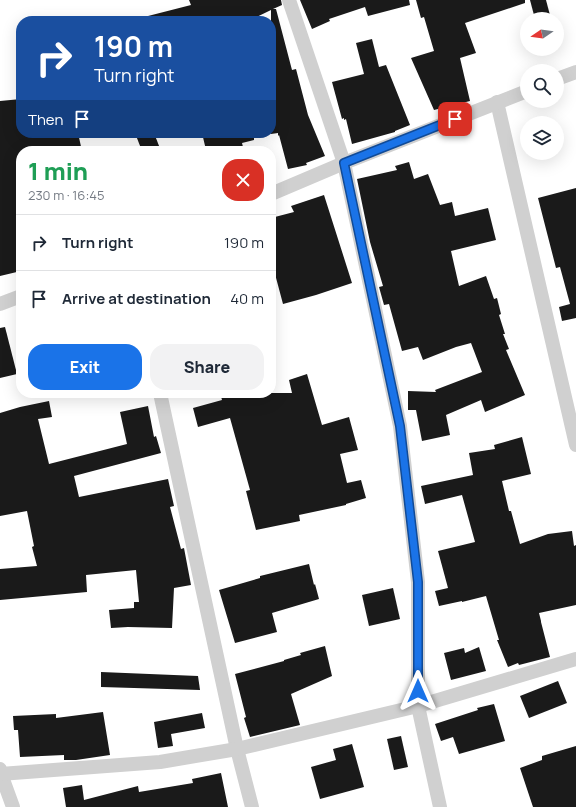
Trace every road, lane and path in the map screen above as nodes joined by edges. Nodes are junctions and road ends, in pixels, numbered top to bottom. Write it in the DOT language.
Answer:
graph roads {
  1 [pos="289,0"];
  2 [pos="576,72"];
  3 [pos="564,76"];
  4 [pos="520,94"];
  5 [pos="497,102"];
  6 [pos="344,163"];
  7 [pos="276,192"];
  8 [pos="16,298"];
  9 [pos="0,304"];
  10 [pos="161,398"];
  11 [pos="576,444"];
  12 [pos="576,658"];
  13 [pos="418,706"];
  14 [pos="237,748"];
  15 [pos="0,772"];
  16 [pos="13,807"];
  17 [pos="252,807"];
  18 [pos="440,807"];
  1 -- 6 [label="street"];
  2 -- 3 [label="street"];
  4 -- 5 [label="street"];
  5 -- 6 [label="street"];
  5 -- 11 [label="street"];
  6 -- 7 [label="street"];
  6 -- 13 [label="street"];
  8 -- 9 [label="street"];
  10 -- 14 [label="street"];
  12 -- 13 [label="street"];
  13 -- 14 [label="street"];
  13 -- 18 [label="street"];
  14 -- 15 [label="street"];
  14 -- 17 [label="street"];
  15 -- 16 [label="street"];
}
